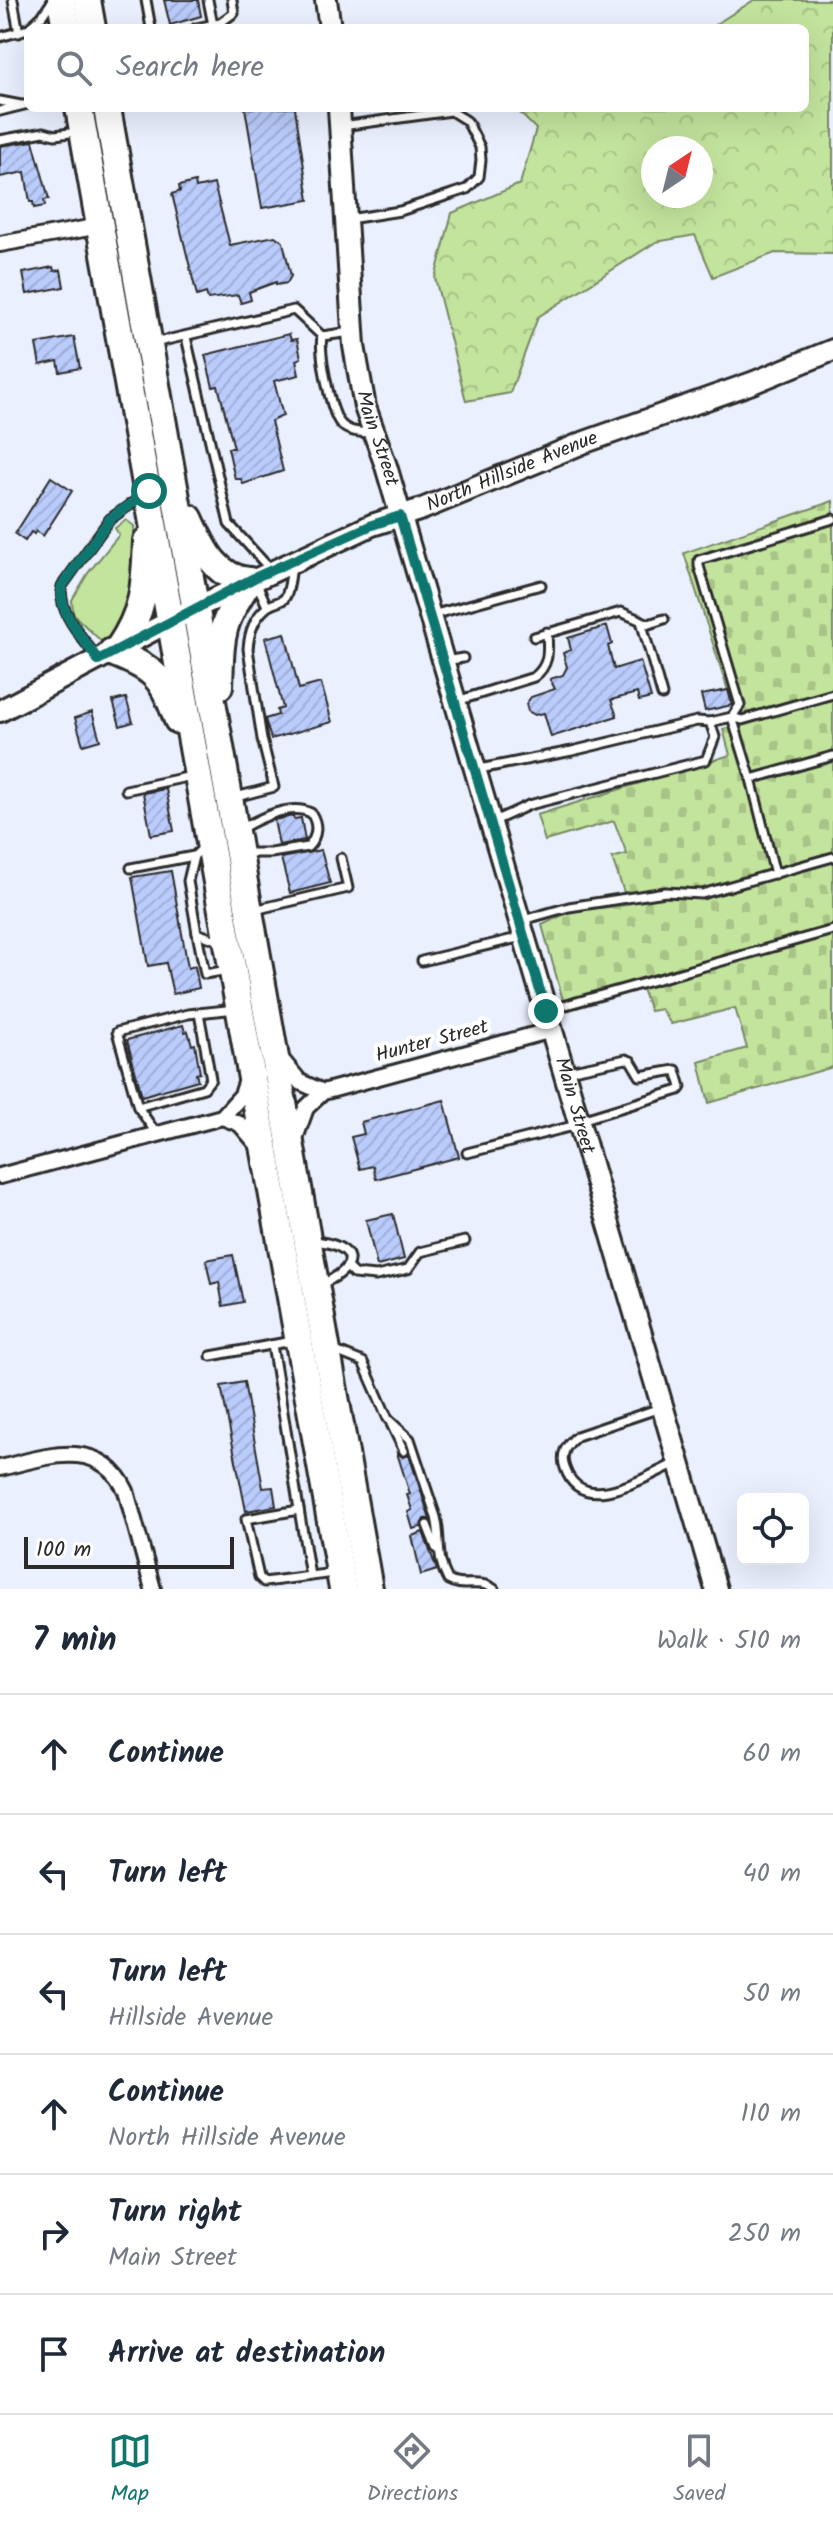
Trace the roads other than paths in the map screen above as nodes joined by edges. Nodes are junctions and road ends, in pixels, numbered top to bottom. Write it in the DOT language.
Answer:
graph roads {
  1 [pos="13,0"];
  2 [pos="53,0"];
  3 [pos="61,0"];
  4 [pos="87,0"];
  5 [pos="146,0"];
  6 [pos="208,0"];
  7 [pos="232,0"];
  8 [pos="326,0"];
  9 [pos="33,24"];
  10 [pos="65,24"];
  11 [pos="91,24"];
  12 [pos="150,24"];
  13 [pos="213,24"];
  14 [pos="216,24"];
  15 [pos="329,24"];
  16 [pos="24,30"];
  17 [pos="19,33"];
  18 [pos="0,37"];
  19 [pos="0,101"];
  20 [pos="24,105"];
  21 [pos="24,105"];
  22 [pos="0,111"];
  23 [pos="109,112"];
  24 [pos="432,112"];
  25 [pos="453,112"];
  26 [pos="78,115"];
  27 [pos="340,117"];
  28 [pos="0,140"];
  29 [pos="347,220"];
  30 [pos="100,226"];
  31 [pos="0,244"];
  32 [pos="353,332"];
  33 [pos="322,336"];
  34 [pos="186,337"];
  35 [pos="148,344"];
  36 [pos="833,350"];
  37 [pos="375,434"];
  38 [pos="158,493"];
  39 [pos="400,516"];
  40 [pos="833,519"];
  41 [pos="294,561"];
  42 [pos="258,577"];
  43 [pos="541,585"];
  44 [pos="267,606"];
  45 [pos="184,614"];
  46 [pos="429,616"];
  47 [pos="664,619"];
  48 [pos="641,621"];
  49 [pos="547,632"];
  50 [pos="534,637"];
  51 [pos="110,653"];
  52 [pos="463,658"];
  53 [pos="443,661"];
  54 [pos="833,694"];
  55 [pos="662,695"];
  56 [pos="455,701"];
  57 [pos="0,711"];
  58 [pos="732,717"];
  59 [pos="710,722"];
  60 [pos="218,742"];
  61 [pos="833,756"];
  62 [pos="475,771"];
  63 [pos="198,772"];
  64 [pos="751,779"];
  65 [pos="126,790"];
  66 [pos="228,798"];
  67 [pos="490,823"];
  68 [pos="236,842"];
  69 [pos="202,849"];
  70 [pos="833,857"];
  71 [pos="341,858"];
  72 [pos="131,868"];
  73 [pos="775,874"];
  74 [pos="248,912"];
  75 [pos="522,928"];
  76 [pos="833,930"];
  77 [pos="197,933"];
  78 [pos="230,956"];
  79 [pos="422,961"];
  80 [pos="240,1008"];
  81 [pos="199,1013"];
  82 [pos="549,1020"];
  83 [pos="273,1042"];
  84 [pos="250,1065"];
  85 [pos="564,1071"];
  86 [pos="323,1092"];
  87 [pos="138,1107"];
  88 [pos="222,1117"];
  89 [pos="579,1122"];
  90 [pos="157,1135"];
  91 [pos="467,1153"];
  92 [pos="280,1158"];
  93 [pos="0,1176"];
  94 [pos="307,1241"];
  95 [pos="465,1241"];
  96 [pos="347,1267"];
  97 [pos="315,1286"];
  98 [pos="298,1340"];
  99 [pos="272,1345"];
  100 [pos="327,1348"];
  101 [pos="211,1356"];
  102 [pos="662,1407"];
  103 [pos="388,1419"];
  104 [pos="404,1451"];
  105 [pos="678,1462"];
  106 [pos="0,1468"];
  107 [pos="299,1510"];
  108 [pos="427,1525"];
  109 [pos="438,1554"];
  110 [pos="310,1576"];
  111 [pos="342,1580"];
  112 [pos="153,1589"];
  113 [pos="369,1589"];
  114 [pos="494,1589"];
  115 [pos="716,1589"];
  1 -- 17 [label="lane"];
  2 -- 9 [label="lane"];
  3 -- 10 [label="highway"];
  4 -- 11 [label="highway"];
  5 -- 12 [label="lane"];
  6 -- 13 [label="lane"];
  7 -- 14 [label="lane"];
  8 -- 15 [label="street"];
  16 -- 17 [label="lane"];
  17 -- 18 [label="lane"];
  19 -- 20 [label="lane"];
  21 -- 22 [label="lane"];
  23 -- 35 [label="highway"];
  24 -- 27 [label="lane"];
  25 -- 29 [label="lane"];
  26 -- 28 [label="lane"];
  26 -- 30 [label="highway"];
  27 -- 29 [label="street, Main Street"];
  29 -- 32 [label="street, Main Street"];
  30 -- 31 [label="street"];
  30 -- 38 [label="highway"];
  32 -- 33 [label="lane"];
  32 -- 37 [label="street, Main Street"];
  33 -- 34 [label="lane"];
  33 -- 37 [label="lane"];
  34 -- 35 [label="lane"];
  34 -- 42 [label="lane"];
  35 -- 38 [label="highway"];
  36 -- 39 [label="street, North Hillside Avenue"];
  37 -- 39 [label="street, Main Street"];
  38 -- 42 [label="highway"];
  38 -- 45 [label="highway"];
  38 -- 51 [label="highway"];
  38 -- 51 [label="lane"];
  39 -- 41 [label="street, North Hillside Avenue"];
  39 -- 46 [label="street, Main Street"];
  40 -- 58 [label="lane"];
  41 -- 42 [label="street, North Hillside Avenue"];
  41 -- 44 [label="lane"];
  42 -- 44 [label="lane"];
  42 -- 45 [label="street, North Hillside Avenue"];
  42 -- 60 [label="highway"];
  43 -- 46 [label="lane"];
  44 -- 66 [label="lane"];
  45 -- 51 [label="street, North Hillside Avenue"];
  45 -- 60 [label="highway"];
  45 -- 63 [label="highway"];
  46 -- 53 [label="street, Main Street"];
  47 -- 48 [label="lane"];
  48 -- 49 [label="lane"];
  48 -- 55 [label="lane"];
  49 -- 50 [label="lane"];
  49 -- 56 [label="lane"];
  51 -- 57 [label="street, North Hillside Avenue"];
  51 -- 63 [label="highway"];
  52 -- 53 [label="lane"];
  53 -- 56 [label="street, Main Street"];
  54 -- 58 [label="lane"];
  56 -- 62 [label="street, Main Street"];
  58 -- 59 [label="lane"];
  58 -- 64 [label="lane"];
  59 -- 62 [label="lane"];
  59 -- 67 [label="lane"];
  60 -- 66 [label="highway"];
  61 -- 64 [label="lane"];
  62 -- 67 [label="street, Main Street"];
  63 -- 65 [label="lane"];
  63 -- 69 [label="highway"];
  64 -- 73 [label="lane"];
  66 -- 68 [label="highway"];
  67 -- 75 [label="street, Main Street"];
  68 -- 68 [label="lane"];
  68 -- 74 [label="highway"];
  69 -- 72 [label="lane"];
  69 -- 77 [label="lane"];
  69 -- 78 [label="highway"];
  70 -- 73 [label="lane"];
  71 -- 74 [label="lane"];
  73 -- 75 [label="lane"];
  74 -- 83 [label="highway"];
  75 -- 79 [label="lane"];
  75 -- 82 [label="street, Main Street"];
  76 -- 82 [label="lane"];
  77 -- 78 [label="lane"];
  77 -- 78 [label="lane"];
  78 -- 80 [label="highway"];
  80 -- 81 [label="lane"];
  80 -- 84 [label="highway"];
  81 -- 87 [label="lane"];
  81 -- 87 [label="lane"];
  82 -- 85 [label="street, Main Street"];
  82 -- 86 [label="street, Hunter Street"];
  83 -- 86 [label="street"];
  83 -- 92 [label="highway"];
  84 -- 88 [label="street"];
  84 -- 92 [label="highway"];
  85 -- 89 [label="street, Main Street"];
  85 -- 89 [label="lane"];
  86 -- 92 [label="street"];
  87 -- 90 [label="lane"];
  88 -- 90 [label="street"];
  88 -- 92 [label="street"];
  89 -- 91 [label="lane"];
  89 -- 102 [label="street, Main Street"];
  90 -- 93 [label="street"];
  92 -- 94 [label="highway"];
  92 -- 98 [label="highway"];
  94 -- 96 [label="lane"];
  94 -- 97 [label="highway"];
  95 -- 96 [label="lane"];
  96 -- 97 [label="lane"];
  97 -- 100 [label="highway"];
  98 -- 99 [label="lane"];
  98 -- 111 [label="highway"];
  99 -- 101 [label="lane"];
  99 -- 107 [label="lane"];
  100 -- 103 [label="lane"];
  100 -- 113 [label="highway"];
  102 -- 105 [label="street, Main Street"];
  102 -- 105 [label="lane"];
  103 -- 104 [label="lane"];
  103 -- 109 [label="lane"];
  105 -- 115 [label="street, Main Street"];
  106 -- 112 [label="street"];
  107 -- 110 [label="lane"];
  107 -- 110 [label="lane"];
  108 -- 109 [label="lane"];
  109 -- 114 [label="lane"];
  110 -- 111 [label="lane"];
}
